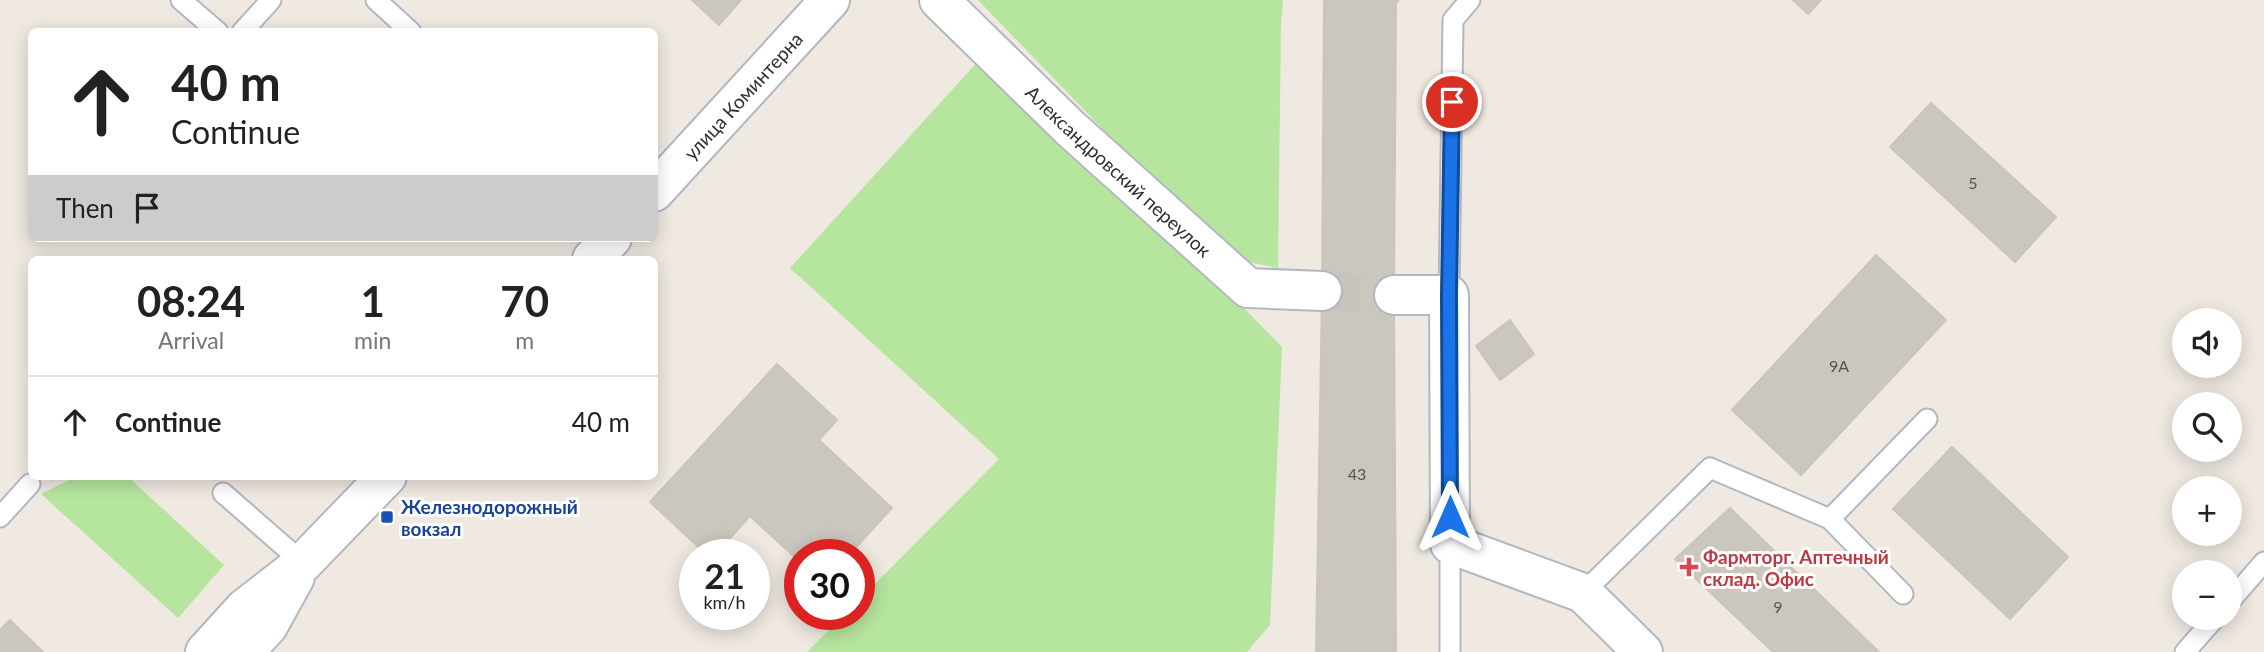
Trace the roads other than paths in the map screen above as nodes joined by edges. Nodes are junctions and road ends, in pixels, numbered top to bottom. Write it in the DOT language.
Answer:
graph roads {
  1 [pos="181,0"];
  2 [pos="271,0"];
  3 [pos="376,0"];
  4 [pos="830,0"];
  5 [pos="939,0"];
  6 [pos="1470,0"];
  7 [pos="213,28"];
  8 [pos="246,28"];
  9 [pos="407,28"];
  10 [pos="658,188"];
  11 [pos="608,242"];
  12 [pos="595,256"];
  13 [pos="1322,291"];
  14 [pos="1394,295"];
  15 [pos="1449,295"];
  16 [pos="1927,419"];
  17 [pos="383,480"];
  18 [pos="30,484"];
  19 [pos="223,493"];
  20 [pos="0,517"];
  21 [pos="1830,519"];
  22 [pos="1450,544"];
  23 [pos="2264,562"];
  24 [pos="303,563"];
  25 [pos="2242,587"];
  26 [pos="1583,593"];
  27 [pos="1903,594"];
  28 [pos="2204,630"];
  29 [pos="1625,646"];
  30 [pos="205,652"];
  31 [pos="244,652"];
  32 [pos="1450,652"];
  33 [pos="2185,652"];
  1 -- 7 [label="lane"];
  2 -- 8 [label="lane"];
  3 -- 9 [label="lane"];
  4 -- 10 [label="street, улица Коминтерна"];
  5 -- 13 [label="street, Александровский переулок"];
  6 -- 15 [label="lane"];
  11 -- 12 [label="street"];
  14 -- 15 [label="street"];
  15 -- 22 [label="street"];
  16 -- 21 [label="lane"];
  17 -- 24 [label="street"];
  18 -- 20 [label="lane"];
  19 -- 24 [label="lane"];
  21 -- 26 [label="lane"];
  21 -- 27 [label="lane"];
  22 -- 26 [label="street"];
  22 -- 32 [label="lane"];
  23 -- 25 [label="lane"];
  24 -- 30 [label="street"];
  24 -- 31 [label="street"];
  26 -- 29 [label="street"];
  28 -- 33 [label="lane"];
}
